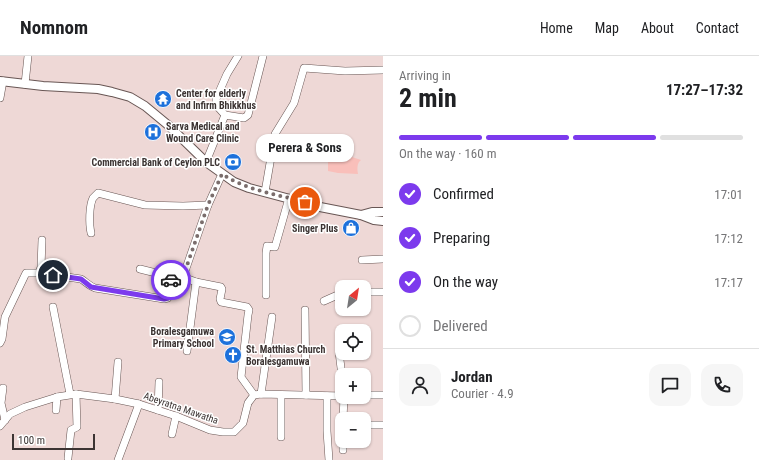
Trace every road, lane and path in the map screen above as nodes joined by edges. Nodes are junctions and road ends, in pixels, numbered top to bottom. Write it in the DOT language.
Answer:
graph roads {
  1 [pos="28,56"];
  2 [pos="238,56"];
  3 [pos="263,56"];
  4 [pos="383,70"];
  5 [pos="1,81"];
  6 [pos="25,84"];
  7 [pos="0,98"];
  8 [pos="225,115"];
  9 [pos="206,162"];
  10 [pos="222,174"];
  11 [pos="265,192"];
  12 [pos="289,198"];
  13 [pos="208,205"];
  14 [pos="381,210"];
  15 [pos="361,214"];
  16 [pos="380,221"];
  17 [pos="383,228"];
  18 [pos="92,233"];
  19 [pos="42,240"];
  20 [pos="383,259"];
  21 [pos="362,260"];
  22 [pos="140,269"];
  23 [pos="39,273"];
  24 [pos="172,277"];
  25 [pos="183,277"];
  26 [pos="196,282"];
  27 [pos="371,292"];
  28 [pos="383,292"];
  29 [pos="266,295"];
  30 [pos="335,296"];
  31 [pos="324,300"];
  32 [pos="53,307"];
  33 [pos="305,310"];
  34 [pos="2,316"];
  35 [pos="272,317"];
  36 [pos="0,343"];
  37 [pos="187,351"];
  38 [pos="118,362"];
  39 [pos="160,382"];
  40 [pos="3,388"];
  41 [pos="73,394"];
  42 [pos="257,394"];
  43 [pos="281,395"];
  44 [pos="306,395"];
  45 [pos="383,395"];
  46 [pos="327,396"];
  47 [pos="335,396"];
  48 [pos="371,396"];
  49 [pos="57,397"];
  50 [pos="116,398"];
  51 [pos="139,404"];
  52 [pos="56,410"];
  53 [pos="158,410"];
  54 [pos="176,416"];
  55 [pos="2,423"];
  56 [pos="371,425"];
  57 [pos="383,425"];
  58 [pos="172,434"];
  59 [pos="281,437"];
  60 [pos="68,458"];
  61 [pos="118,460"];
  62 [pos="329,460"];
  1 -- 6 [label="street"];
  2 -- 8 [label="street"];
  3 -- 8 [label="street"];
  4 -- 11 [label="street"];
  5 -- 6 [label="main road"];
  5 -- 7 [label="street"];
  6 -- 9 [label="main road"];
  8 -- 9 [label="street"];
  9 -- 10 [label="main road"];
  10 -- 11 [label="main road"];
  10 -- 13 [label="street"];
  11 -- 12 [label="main road"];
  12 -- 15 [label="main road"];
  12 -- 29 [label="street"];
  13 -- 18 [label="street"];
  13 -- 25 [label="street"];
  14 -- 15 [label="main road"];
  15 -- 16 [label="main road"];
  16 -- 17 [label="main road"];
  19 -- 23 [label="street"];
  20 -- 21 [label="street"];
  22 -- 24 [label="street"];
  23 -- 24 [label="street"];
  23 -- 34 [label="street"];
  24 -- 25 [label="street"];
  25 -- 26 [label="street"];
  26 -- 37 [label="street"];
  26 -- 42 [label="street"];
  27 -- 28 [label="street"];
  30 -- 31 [label="street"];
  32 -- 41 [label="street"];
  33 -- 44 [label="street"];
  34 -- 36 [label="street"];
  35 -- 42 [label="street, Abeyratna Mawatha"];
  38 -- 50 [label="street"];
  39 -- 53 [label="street"];
  40 -- 55 [label="street"];
  41 -- 49 [label="street, Abeyratna Mawatha"];
  41 -- 50 [label="street, Abeyratna Mawatha"];
  41 -- 60 [label="street"];
  42 -- 43 [label="street"];
  42 -- 54 [label="street, Abeyratna Mawatha"];
  43 -- 44 [label="street"];
  43 -- 59 [label="street"];
  44 -- 46 [label="street"];
  45 -- 48 [label="street"];
  46 -- 47 [label="street"];
  46 -- 62 [label="street"];
  49 -- 52 [label="street"];
  49 -- 55 [label="street, Abeyratna Mawatha"];
  50 -- 51 [label="street, Abeyratna Mawatha"];
  51 -- 53 [label="street, Abeyratna Mawatha"];
  51 -- 61 [label="street"];
  53 -- 54 [label="street, Abeyratna Mawatha"];
  54 -- 58 [label="street"];
  56 -- 57 [label="street"];
}
